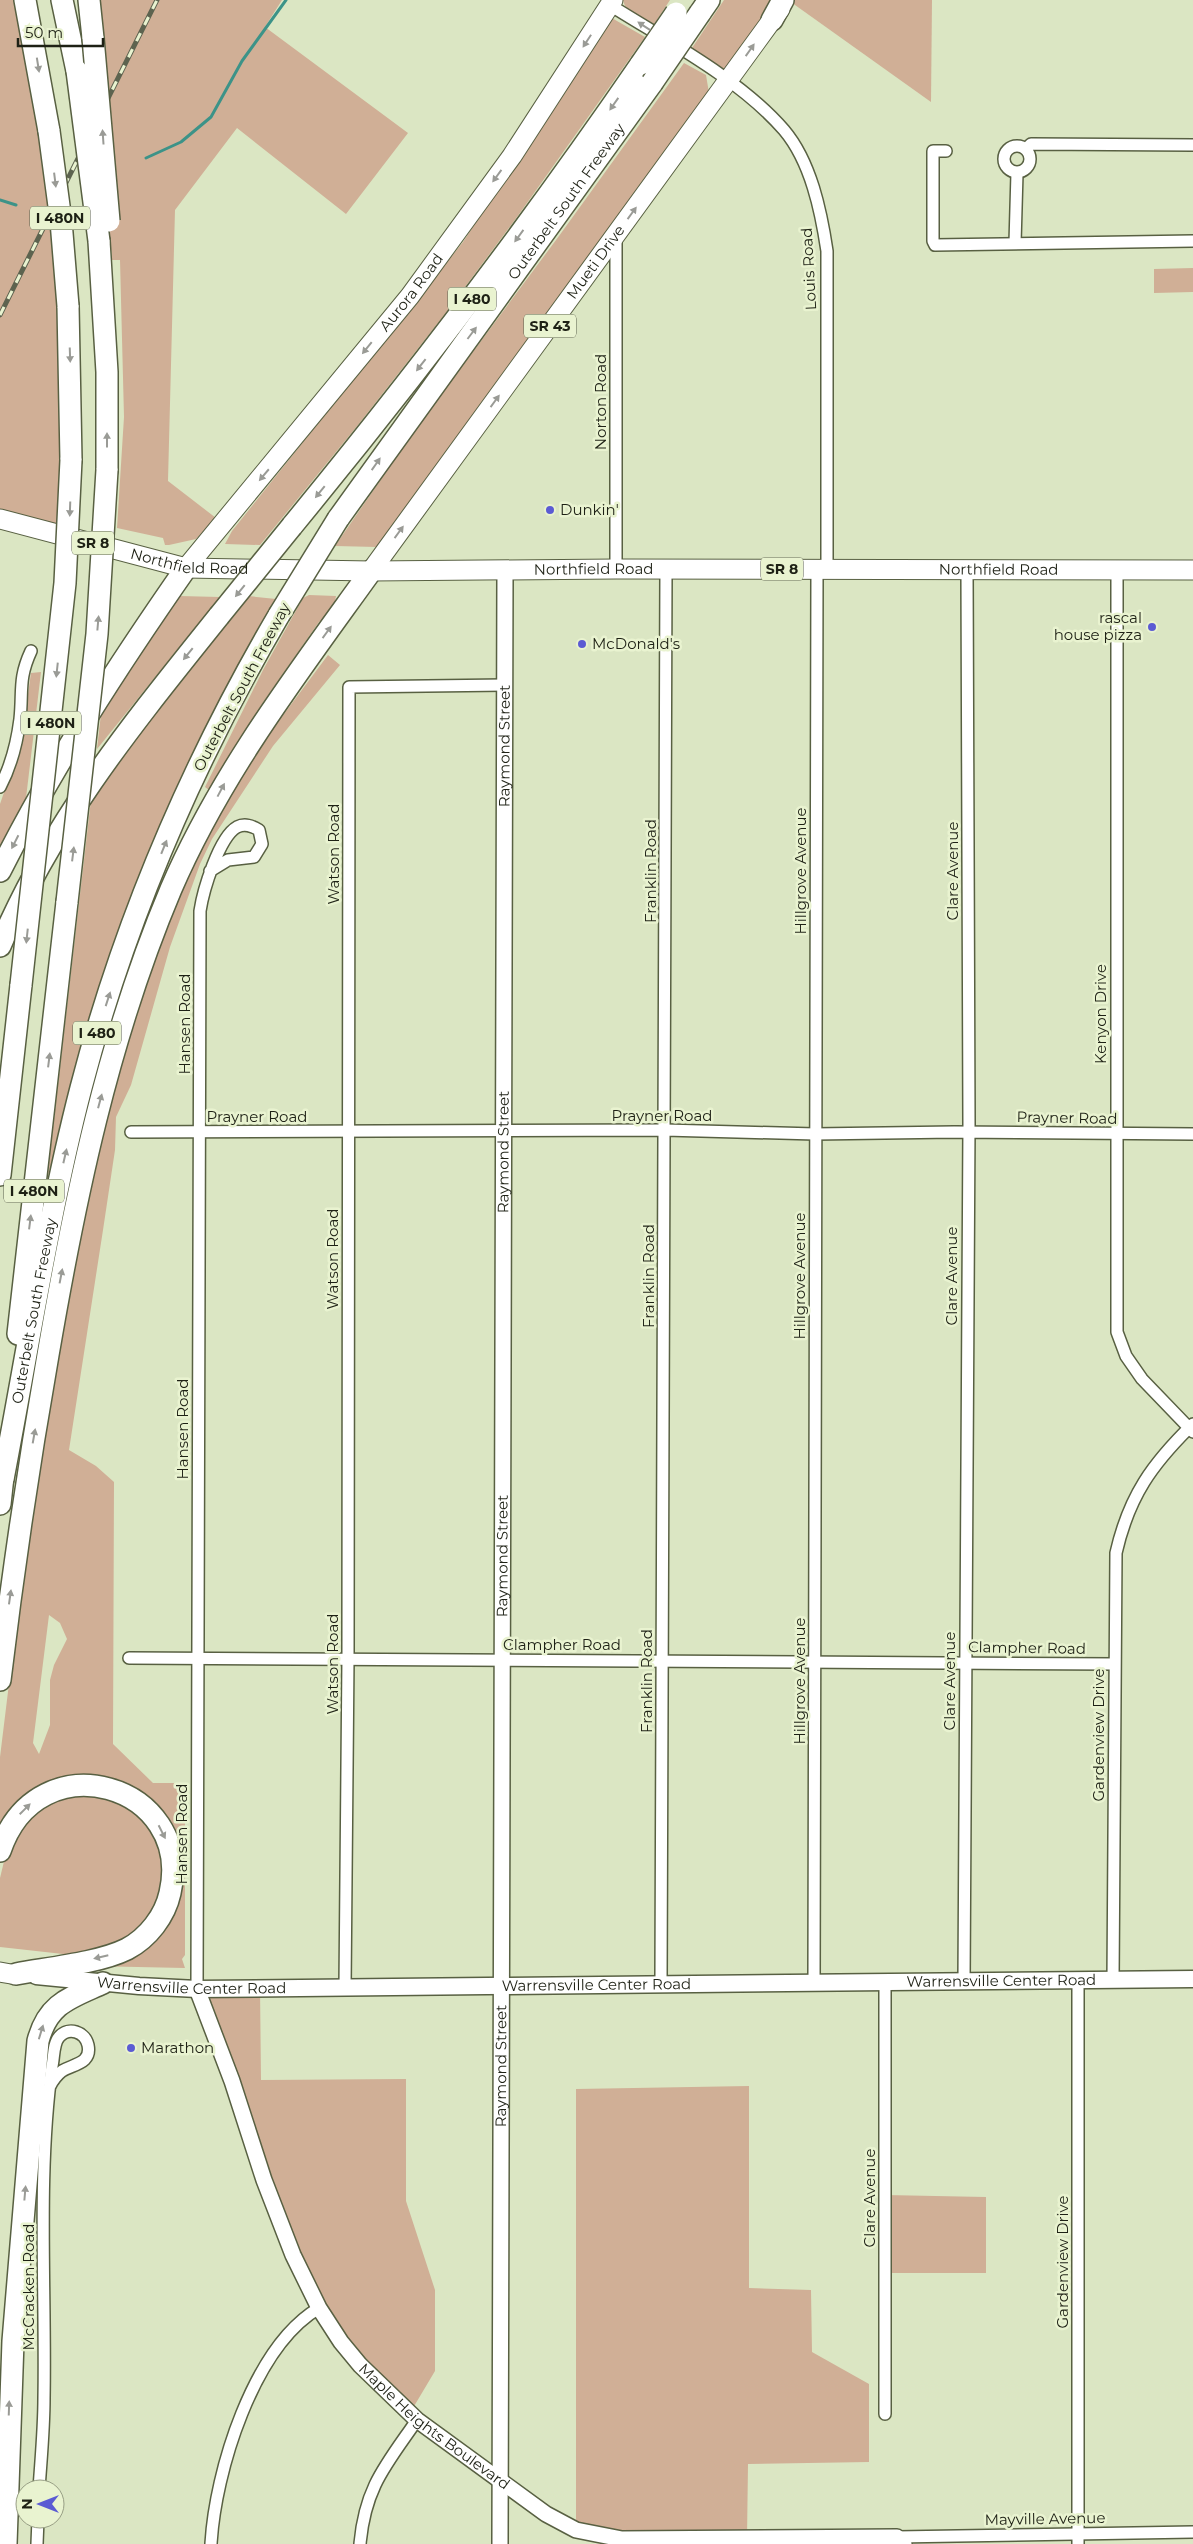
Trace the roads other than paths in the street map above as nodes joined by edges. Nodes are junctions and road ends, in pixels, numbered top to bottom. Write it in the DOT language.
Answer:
graph roads {
  1 [pos="25,0"];
  2 [pos="62,0"];
  3 [pos="89,0"];
  4 [pos="785,0"];
  5 [pos="612,2"];
  6 [pos="692,6"];
  7 [pos="772,20"];
  8 [pos="729,81"];
  9 [pos="1193,145"];
  10 [pos="1026,149"];
  11 [pos="946,151"];
  12 [pos="1016,173"];
  13 [pos="616,235"];
  14 [pos="1193,241"];
  15 [pos="1015,243"];
  16 [pos="104,313"];
  17 [pos="0,519"];
  18 [pos="186,568"];
  19 [pos="616,569"];
  20 [pos="666,569"];
  21 [pos="822,569"];
  22 [pos="1117,569"];
  23 [pos="505,570"];
  24 [pos="967,570"];
  25 [pos="1193,570"];
  26 [pos="371,572"];
  27 [pos="31,651"];
  28 [pos="505,685"];
  29 [pos="0,786"];
  30 [pos="0,871"];
  31 [pos="210,871"];
  32 [pos="0,946"];
  33 [pos="665,1130"];
  34 [pos="199,1131"];
  35 [pos="132,1132"];
  36 [pos="348,1132"];
  37 [pos="504,1132"];
  38 [pos="968,1132"];
  39 [pos="815,1134"];
  40 [pos="1116,1134"];
  41 [pos="1193,1134"];
  42 [pos="0,1175"];
  43 [pos="1192,1428"];
  44 [pos="3,1479"];
  45 [pos="0,1504"];
  46 [pos="129,1658"];
  47 [pos="198,1658"];
  48 [pos="348,1658"];
  49 [pos="502,1660"];
  50 [pos="662,1660"];
  51 [pos="815,1662"];
  52 [pos="964,1662"];
  53 [pos="1114,1664"];
  54 [pos="0,1680"];
  55 [pos="0,1850"];
  56 [pos="9,1973"];
  57 [pos="1193,1980"];
  58 [pos="1078,1981"];
  59 [pos="1113,1981"];
  60 [pos="102,1982"];
  61 [pos="886,1982"];
  62 [pos="661,1983"];
  63 [pos="814,1983"];
  64 [pos="964,1983"];
  65 [pos="501,1985"];
  66 [pos="345,1987"];
  67 [pos="197,1989"];
  68 [pos="50,2086"];
  69 [pos="319,2308"];
  70 [pos="886,2414"];
  71 [pos="417,2420"];
  72 [pos="40,2479"];
  73 [pos="500,2480"];
  74 [pos="38,2529"];
  75 [pos="1193,2532"];
  76 [pos="1078,2538"];
  77 [pos="901,2540"];
  78 [pos="801,2541"];
  79 [pos="651,2542"];
  80 [pos="6,2544"];
  81 [pos="37,2544"];
  82 [pos="211,2544"];
  83 [pos="360,2544"];
  84 [pos="500,2544"];
  1 -- 42 [label="highway, I 480N, one-way, bridge"];
  2 -- 16 [label="highway, I 480N, bridge"];
  16 -- 3 [label="highway, one-way, bridge"];
  4 -- 7 [label="highway"];
  8 -- 5 [label="street, Louis Road, one-way"];
  5 -- 18 [label="main road, Aurora Road, one-way"];
  6 -- 32 [label="highway, Outerbelt South Freeway / I 480, one-way, bridge"];
  44 -- 6 [label="highway, Outerbelt South Freeway / I 480, one-way, bridge"];
  8 -- 7 [label="main road, Mueti Drive / SR 43, one-way"];
  13 -- 8 [label="main road, Mueti Drive / SR 43, one-way"];
  8 -- 21 [label="street, Louis Road"];
  9 -- 10 [label="street"];
  10 -- 12 [label="street"];
  10 -- 12 [label="street"];
  11 -- 15 [label="street"];
  12 -- 15 [label="street"];
  13 -- 19 [label="street, Norton Road"];
  26 -- 13 [label="main road, Mueti Drive / SR 43, one-way"];
  14 -- 15 [label="street"];
  44 -- 16 [label="highway, Outerbelt South Freeway / I 480N, one-way, bridge"];
  17 -- 18 [label="main road, Northfield Road / SR 8"];
  18 -- 26 [label="main road, Northfield Road / SR 8"];
  18 -- 30 [label="highway, one-way"];
  19 -- 20 [label="main road, Northfield Road / SR 8"];
  19 -- 23 [label="main road, Northfield Road / SR 8"];
  20 -- 21 [label="main road, Northfield Road / SR 8"];
  20 -- 33 [label="street, Franklin Road"];
  21 -- 24 [label="main road, Northfield Road / SR 8"];
  21 -- 39 [label="street, Hillgrove Avenue"];
  22 -- 24 [label="main road, Northfield Road / SR 8"];
  22 -- 25 [label="main road, Northfield Road / SR 8"];
  22 -- 40 [label="street, Kenyon Drive"];
  23 -- 26 [label="main road, Northfield Road / SR 8"];
  23 -- 28 [label="street, Raymond Street"];
  24 -- 38 [label="street, Clare Avenue"];
  54 -- 26 [label="highway, one-way"];
  27 -- 29 [label="street"];
  28 -- 36 [label="street, Watson Road"];
  28 -- 37 [label="street, Raymond Street"];
  31 -- 31 [label="street, Hansen Road"];
  31 -- 34 [label="street, Hansen Road"];
  33 -- 37 [label="street, Prayner Road"];
  33 -- 39 [label="street, Prayner Road"];
  33 -- 50 [label="street, Franklin Road"];
  34 -- 35 [label="street, Prayner Road"];
  34 -- 36 [label="street, Prayner Road"];
  34 -- 47 [label="street, Hansen Road"];
  36 -- 37 [label="street, Prayner Road"];
  36 -- 48 [label="street, Watson Road"];
  37 -- 49 [label="street, Raymond Street"];
  38 -- 39 [label="street, Prayner Road"];
  38 -- 40 [label="street, Prayner Road"];
  38 -- 52 [label="street, Clare Avenue"];
  39 -- 51 [label="street, Hillgrove Avenue"];
  40 -- 41 [label="street, Prayner Road"];
  40 -- 43 [label="street, Kenyon Drive"];
  43 -- 53 [label="street, Gardenview Drive"];
  44 -- 45 [label="highway, Outerbelt South Freeway / I 480"];
  46 -- 47 [label="street, Clampher Road"];
  47 -- 48 [label="street, Clampher Road"];
  47 -- 67 [label="street, Hansen Road"];
  48 -- 49 [label="street, Clampher Road"];
  48 -- 66 [label="street, Watson Road"];
  49 -- 50 [label="street, Clampher Road"];
  49 -- 65 [label="street, Raymond Street"];
  50 -- 51 [label="street, Clampher Road"];
  50 -- 62 [label="street, Franklin Road"];
  51 -- 52 [label="street, Clampher Road"];
  51 -- 63 [label="street, Hillgrove Avenue"];
  52 -- 53 [label="street, Clampher Road"];
  52 -- 64 [label="street, Clare Avenue"];
  53 -- 59 [label="street, Gardenview Drive"];
  55 -- 56 [label="highway, one-way"];
  56 -- 60 [label="main road, Warrensville Center Road"];
  57 -- 59 [label="main road, Warrensville Center Road"];
  58 -- 59 [label="main road, Warrensville Center Road"];
  58 -- 64 [label="main road, Warrensville Center Road"];
  58 -- 76 [label="street, Gardenview Drive"];
  60 -- 67 [label="main road, Warrensville Center Road"];
  80 -- 60 [label="highway, one-way"];
  61 -- 63 [label="main road, Warrensville Center Road"];
  61 -- 64 [label="main road, Warrensville Center Road"];
  61 -- 70 [label="street, Clare Avenue"];
  62 -- 63 [label="main road, Warrensville Center Road"];
  62 -- 65 [label="main road, Warrensville Center Road"];
  65 -- 66 [label="main road, Warrensville Center Road"];
  65 -- 73 [label="street, Raymond Street"];
  66 -- 67 [label="main road, Warrensville Center Road"];
  67 -- 69 [label="street, Maple Heights Boulevard"];
  68 -- 68 [label="street, McCracken Road"];
  68 -- 72 [label="street, McCracken Road"];
  69 -- 71 [label="street, Maple Heights Boulevard"];
  69 -- 82 [label="street"];
  71 -- 73 [label="street, Maple Heights Boulevard"];
  71 -- 83 [label="street"];
  73 -- 79 [label="street, Maple Heights Boulevard"];
  73 -- 84 [label="street, Raymond Street"];
  74 -- 81 [label="street"];
  75 -- 76 [label="street, Mayville Avenue"];
  76 -- 77 [label="street, Mayville Avenue"];
  77 -- 78 [label="street, Maple Heights Boulevard"];
  78 -- 79 [label="street, Maple Heights Boulevard"];
}
